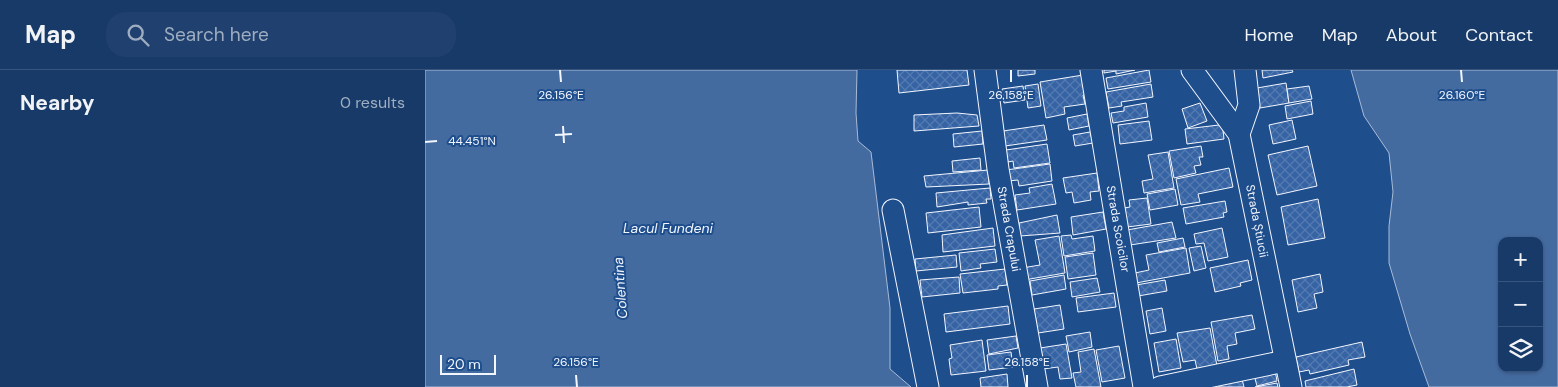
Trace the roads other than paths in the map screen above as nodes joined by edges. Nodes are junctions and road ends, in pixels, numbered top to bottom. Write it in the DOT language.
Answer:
graph roads {
  1 [pos="985,70"];
  2 [pos="1091,70"];
  3 [pos="1192,70"];
  4 [pos="1245,70"];
  5 [pos="1239,134"];
  6 [pos="893,210"];
  7 [pos="1285,361"];
  8 [pos="928,387"];
  9 [pos="1037,387"];
  10 [pos="1144,387"];
  11 [pos="1159,387"];
  12 [pos="1291,387"];
  1 -- 9 [label="street, Strada Crapului"];
  2 -- 10 [label="street, Strada Scoicilor"];
  3 -- 5 [label="street, Strada Știucii"];
  4 -- 5 [label="street"];
  5 -- 7 [label="street, Strada Știucii"];
  6 -- 8 [label="street"];
  7 -- 11 [label="street"];
  7 -- 12 [label="street, Strada Știucii"];
}
